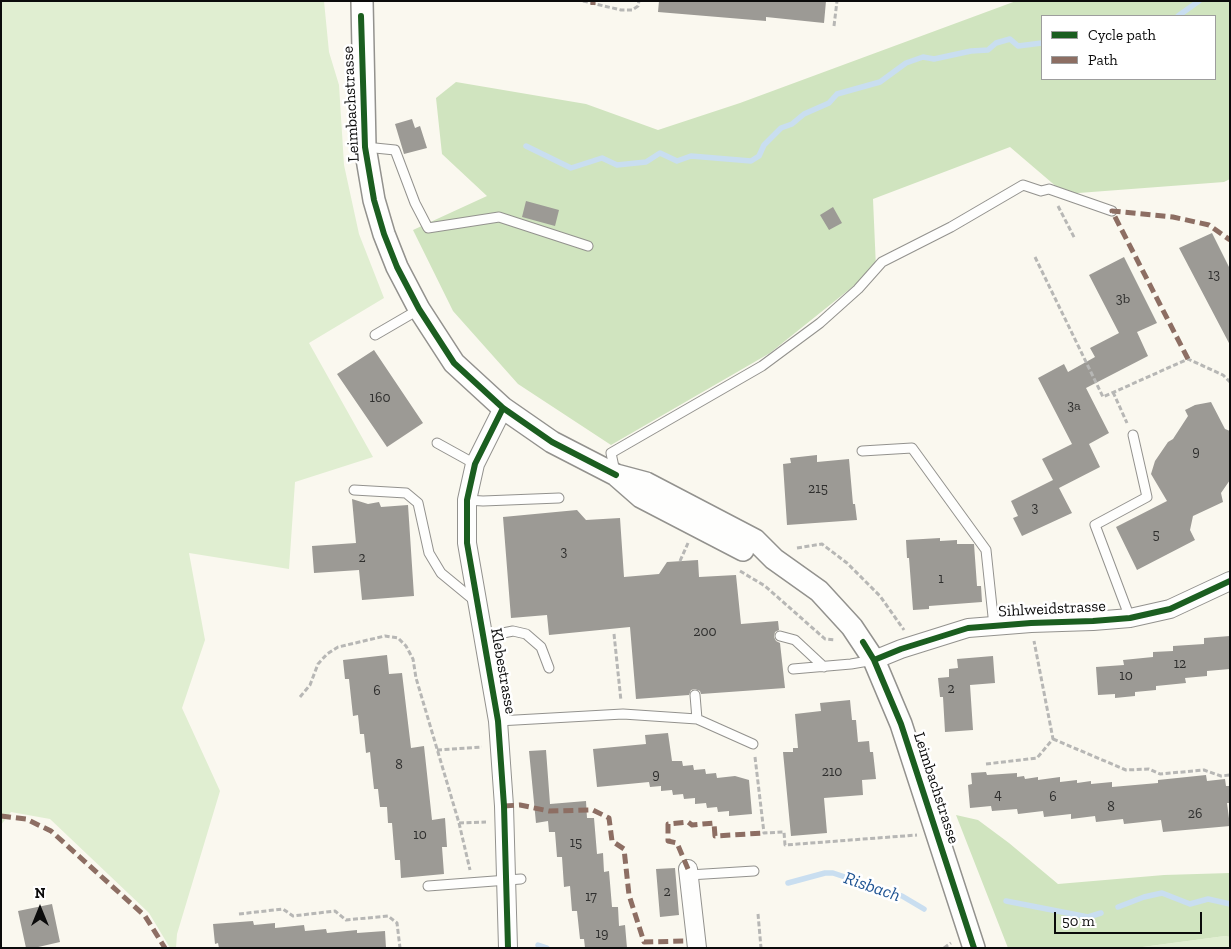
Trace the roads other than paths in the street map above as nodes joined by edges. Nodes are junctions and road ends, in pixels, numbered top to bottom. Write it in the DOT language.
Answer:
graph roads {
  1 [pos="362,1"];
  2 [pos="365,147"];
  3 [pos="1112,211"];
  4 [pos="588,246"];
  5 [pos="419,309"];
  6 [pos="375,335"];
  7 [pos="503,408"];
  8 [pos="1133,435"];
  9 [pos="437,443"];
  10 [pos="862,452"];
  11 [pos="475,464"];
  12 [pos="616,475"];
  13 [pos="354,490"];
  14 [pos="559,498"];
  15 [pos="466,500"];
  16 [pos="1230,580"];
  17 [pos="478,603"];
  18 [pos="1130,618"];
  19 [pos="994,626"];
  20 [pos="780,636"];
  21 [pos="483,637"];
  22 [pos="874,660"];
  23 [pos="824,667"];
  24 [pos="549,668"];
  25 [pos="793,669"];
  26 [pos="695,695"];
  27 [pos="697,719"];
  28 [pos="498,720"];
  29 [pos="753,744"];
  30 [pos="754,871"];
  31 [pos="688,872"];
  32 [pos="514,879"];
  33 [pos="428,886"];
  34 [pos="508,948"];
  35 [pos="697,948"];
  36 [pos="974,948"];
  1 -- 2 [label="street, Leimbachstrasse"];
  2 -- 4 [label="lane"];
  2 -- 5 [label="street, Leimbachstrasse"];
  3 -- 12 [label="lane"];
  5 -- 6 [label="lane"];
  5 -- 7 [label="street, Leimbachstrasse"];
  7 -- 11 [label="street, Klebestrasse"];
  7 -- 12 [label="street, Leimbachstrasse"];
  8 -- 18 [label="lane"];
  9 -- 11 [label="lane"];
  10 -- 19 [label="lane"];
  11 -- 15 [label="street, Klebestrasse"];
  12 -- 22 [label="street, Leimbachstrasse"];
  13 -- 17 [label="lane"];
  14 -- 15 [label="lane"];
  15 -- 17 [label="street, Klebestrasse"];
  16 -- 18 [label="street, Sihlweidstrasse"];
  17 -- 21 [label="street, Klebestrasse"];
  18 -- 19 [label="street, Sihlweidstrasse"];
  19 -- 22 [label="street, Sihlweidstrasse"];
  20 -- 23 [label="lane"];
  21 -- 24 [label="lane"];
  21 -- 28 [label="street, Klebestrasse"];
  22 -- 23 [label="lane"];
  22 -- 36 [label="street, Leimbachstrasse"];
  23 -- 25 [label="lane"];
  26 -- 27 [label="lane"];
  27 -- 28 [label="lane"];
  27 -- 29 [label="lane"];
  28 -- 32 [label="street, Klebestrasse"];
  30 -- 31 [label="lane"];
  31 -- 35 [label="street"];
  32 -- 33 [label="lane"];
  32 -- 34 [label="street, Klebestrasse"];
}
